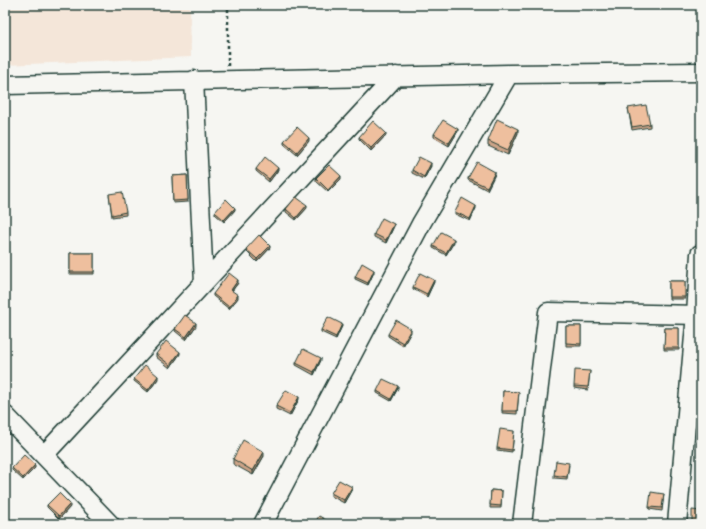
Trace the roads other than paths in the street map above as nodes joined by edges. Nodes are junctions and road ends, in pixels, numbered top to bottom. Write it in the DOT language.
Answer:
graph roads {
  1 [pos="701,72"];
  2 [pos="509,74"];
  3 [pos="396,76"];
  4 [pos="194,80"];
  5 [pos="5,85"];
  6 [pos="700,254"];
  7 [pos="204,283"];
  8 [pos="699,314"];
  9 [pos="5,415"];
  10 [pos="44,456"];
  11 [pos="110,524"];
  12 [pos="262,524"];
  13 [pos="522,524"];
  14 [pos="677,524"];
  1 -- 2 [label="street"];
  2 -- 3 [label="street"];
  2 -- 12 [label="street"];
  3 -- 4 [label="street"];
  3 -- 7 [label="street"];
  4 -- 5 [label="street"];
  4 -- 7 [label="street"];
  6 -- 8 [label="street"];
  7 -- 10 [label="street"];
  8 -- 13 [label="street"];
  8 -- 14 [label="street"];
  9 -- 10 [label="street"];
  10 -- 11 [label="street"];
}
